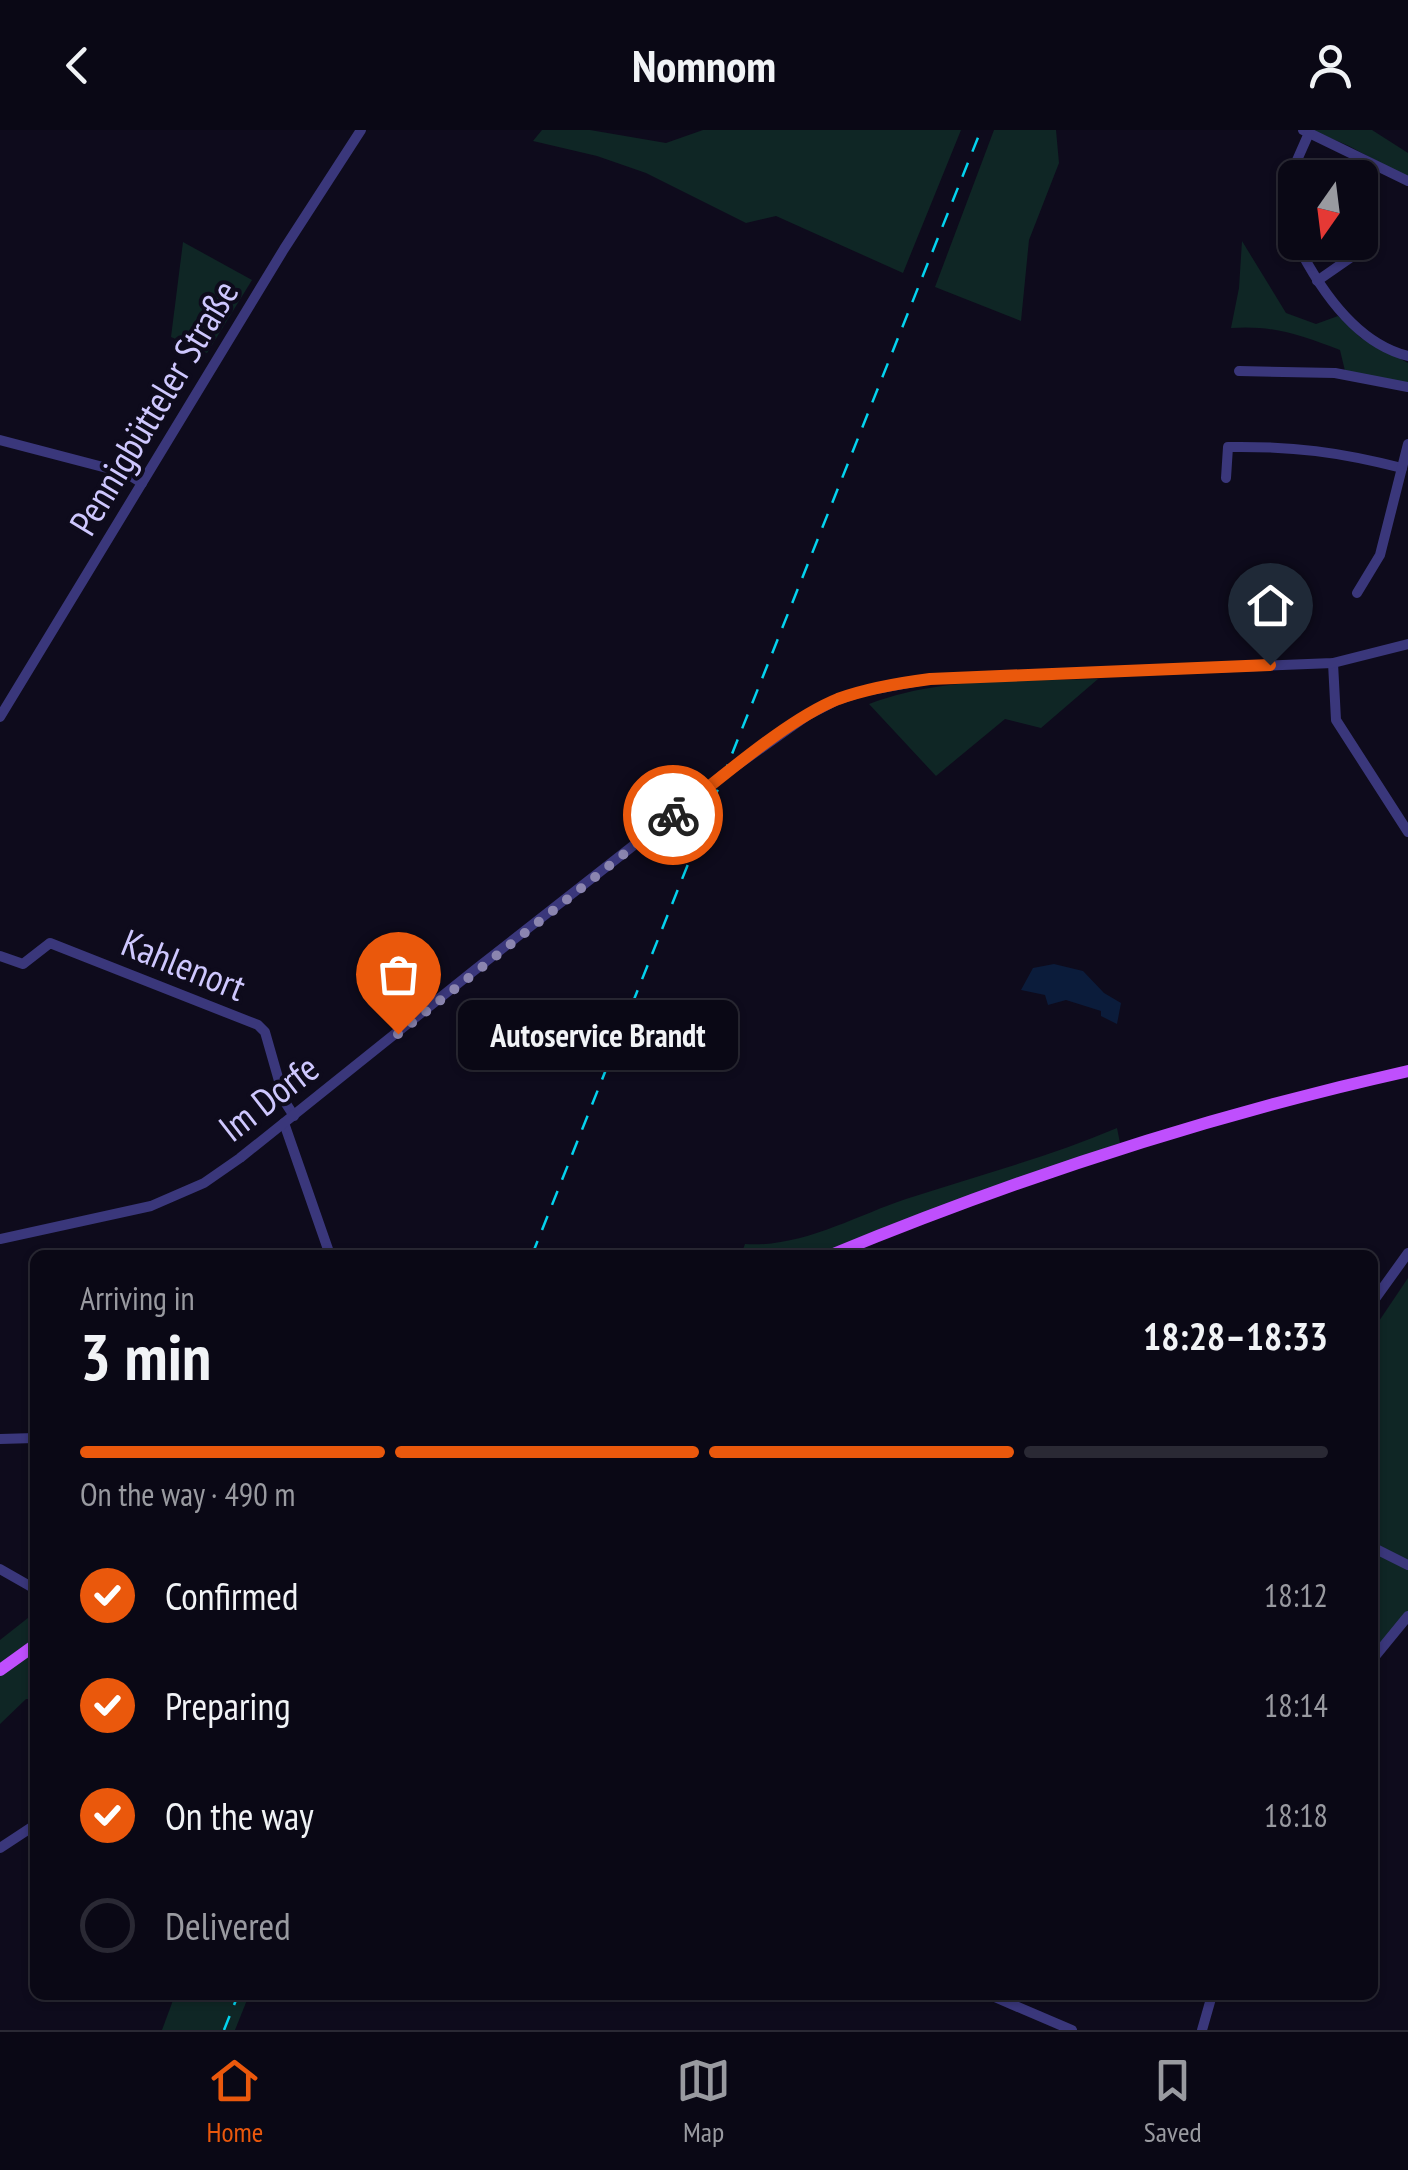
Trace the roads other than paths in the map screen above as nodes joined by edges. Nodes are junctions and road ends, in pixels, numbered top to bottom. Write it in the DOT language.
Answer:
graph roads {
  1 [pos="361,130"];
  2 [pos="1306,132"];
  3 [pos="1295,160"];
  4 [pos="1408,181"];
  5 [pos="1306,260"];
  6 [pos="1348,260"];
  7 [pos="1317,280"];
  8 [pos="1408,356"];
  9 [pos="1239,371"];
  10 [pos="1408,387"];
  11 [pos="0,440"];
  12 [pos="1408,444"];
  13 [pos="1402,468"];
  14 [pos="1226,478"];
  15 [pos="142,483"];
  16 [pos="1357,593"];
  17 [pos="1408,644"];
  18 [pos="1333,663"];
  19 [pos="0,717"];
  20 [pos="1408,832"];
  21 [pos="0,956"];
  22 [pos="1408,1070"];
  23 [pos="289,1120"];
  24 [pos="0,1239"];
  25 [pos="328,1250"];
  26 [pos="845,1250"];
  27 [pos="1408,1253"];
  28 [pos="1378,1295"];
  29 [pos="30,1438"];
  30 [pos="0,1439"];
  31 [pos="1378,1550"];
  32 [pos="1408,1565"];
  33 [pos="0,1569"];
  34 [pos="30,1583"];
  35 [pos="1408,1616"];
  36 [pos="30,1649"];
  37 [pos="1378,1653"];
  38 [pos="0,1670"];
  39 [pos="30,1827"];
  40 [pos="0,1848"];
  41 [pos="1002,2000"];
  42 [pos="1211,2000"];
  43 [pos="1072,2030"];
  44 [pos="1202,2030"];
  1 -- 15 [label="street, Pennigbütteler Straße"];
  2 -- 3 [label="street"];
  2 -- 4 [label="street"];
  5 -- 7 [label="street"];
  6 -- 7 [label="street"];
  7 -- 8 [label="street"];
  9 -- 10 [label="street"];
  11 -- 15 [label="street"];
  12 -- 13 [label="street"];
  13 -- 14 [label="street"];
  13 -- 16 [label="street"];
  15 -- 19 [label="street, Pennigbütteler Straße"];
  17 -- 18 [label="street, Im Dorfe"];
  18 -- 20 [label="street"];
  18 -- 23 [label="street, Im Dorfe"];
  21 -- 23 [label="street, Kahlenort"];
  22 -- 26 [label="main road"];
  23 -- 24 [label="street, Im Dorfe"];
  23 -- 25 [label="street"];
  27 -- 28 [label="street"];
  29 -- 30 [label="street"];
  31 -- 32 [label="street"];
  33 -- 34 [label="street"];
  35 -- 37 [label="street"];
  36 -- 38 [label="main road"];
  39 -- 40 [label="street"];
  41 -- 43 [label="street"];
  42 -- 44 [label="street"];
}
